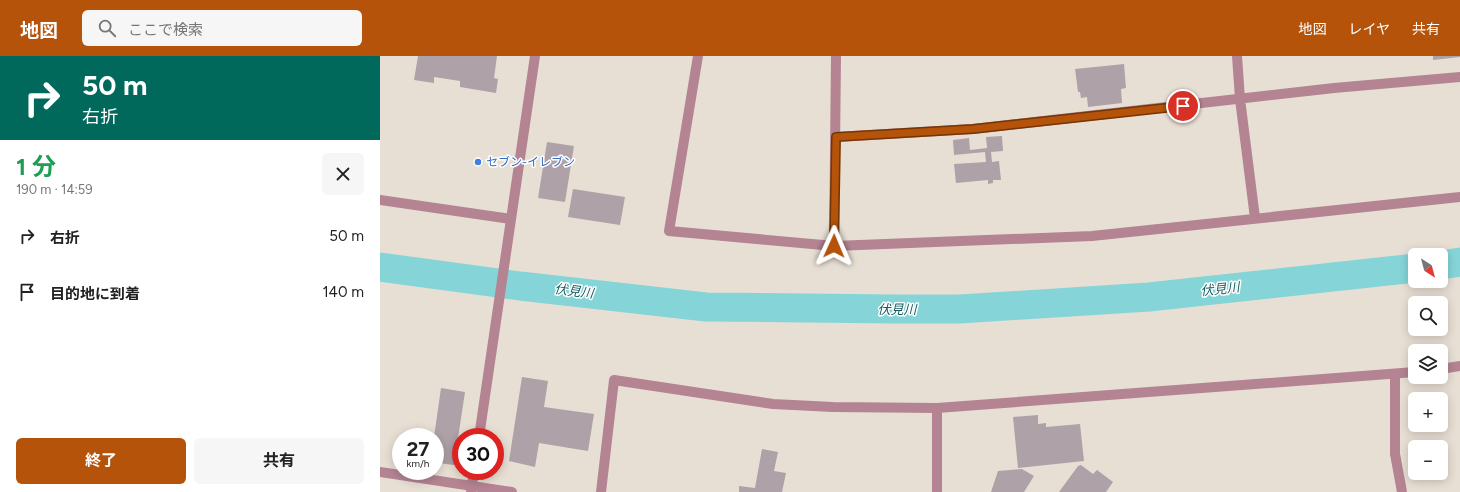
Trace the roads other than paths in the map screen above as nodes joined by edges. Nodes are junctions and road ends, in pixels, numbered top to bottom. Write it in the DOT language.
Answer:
graph roads {
  1 [pos="535,56"];
  2 [pos="698,56"];
  3 [pos="836,56"];
  4 [pos="1237,56"];
  5 [pos="1460,78"];
  6 [pos="1240,99"];
  7 [pos="836,137"];
  8 [pos="1460,196"];
  9 [pos="380,200"];
  10 [pos="1255,218"];
  11 [pos="511,219"];
  12 [pos="834,246"];
  13 [pos="1460,366"];
  14 [pos="1448,368"];
  15 [pos="1408,373"];
  16 [pos="1396,374"];
  17 [pos="937,408"];
  18 [pos="480,428"];
  19 [pos="380,472"];
  20 [pos="472,489"];
  21 [pos="512,492"];
  22 [pos="600,492"];
  23 [pos="937,492"];
  24 [pos="1402,492"];
  1 -- 11 [label="street"];
  2 -- 12 [label="street"];
  3 -- 7 [label="street"];
  4 -- 6 [label="street"];
  5 -- 6 [label="street"];
  6 -- 7 [label="street"];
  6 -- 10 [label="street"];
  7 -- 12 [label="street"];
  8 -- 10 [label="street"];
  9 -- 11 [label="street"];
  10 -- 12 [label="street"];
  11 -- 18 [label="street"];
  13 -- 14 [label="street"];
  15 -- 16 [label="street"];
  16 -- 17 [label="street"];
  16 -- 24 [label="street"];
  17 -- 22 [label="street"];
  17 -- 23 [label="street"];
  19 -- 20 [label="street"];
  20 -- 21 [label="street"];
}
